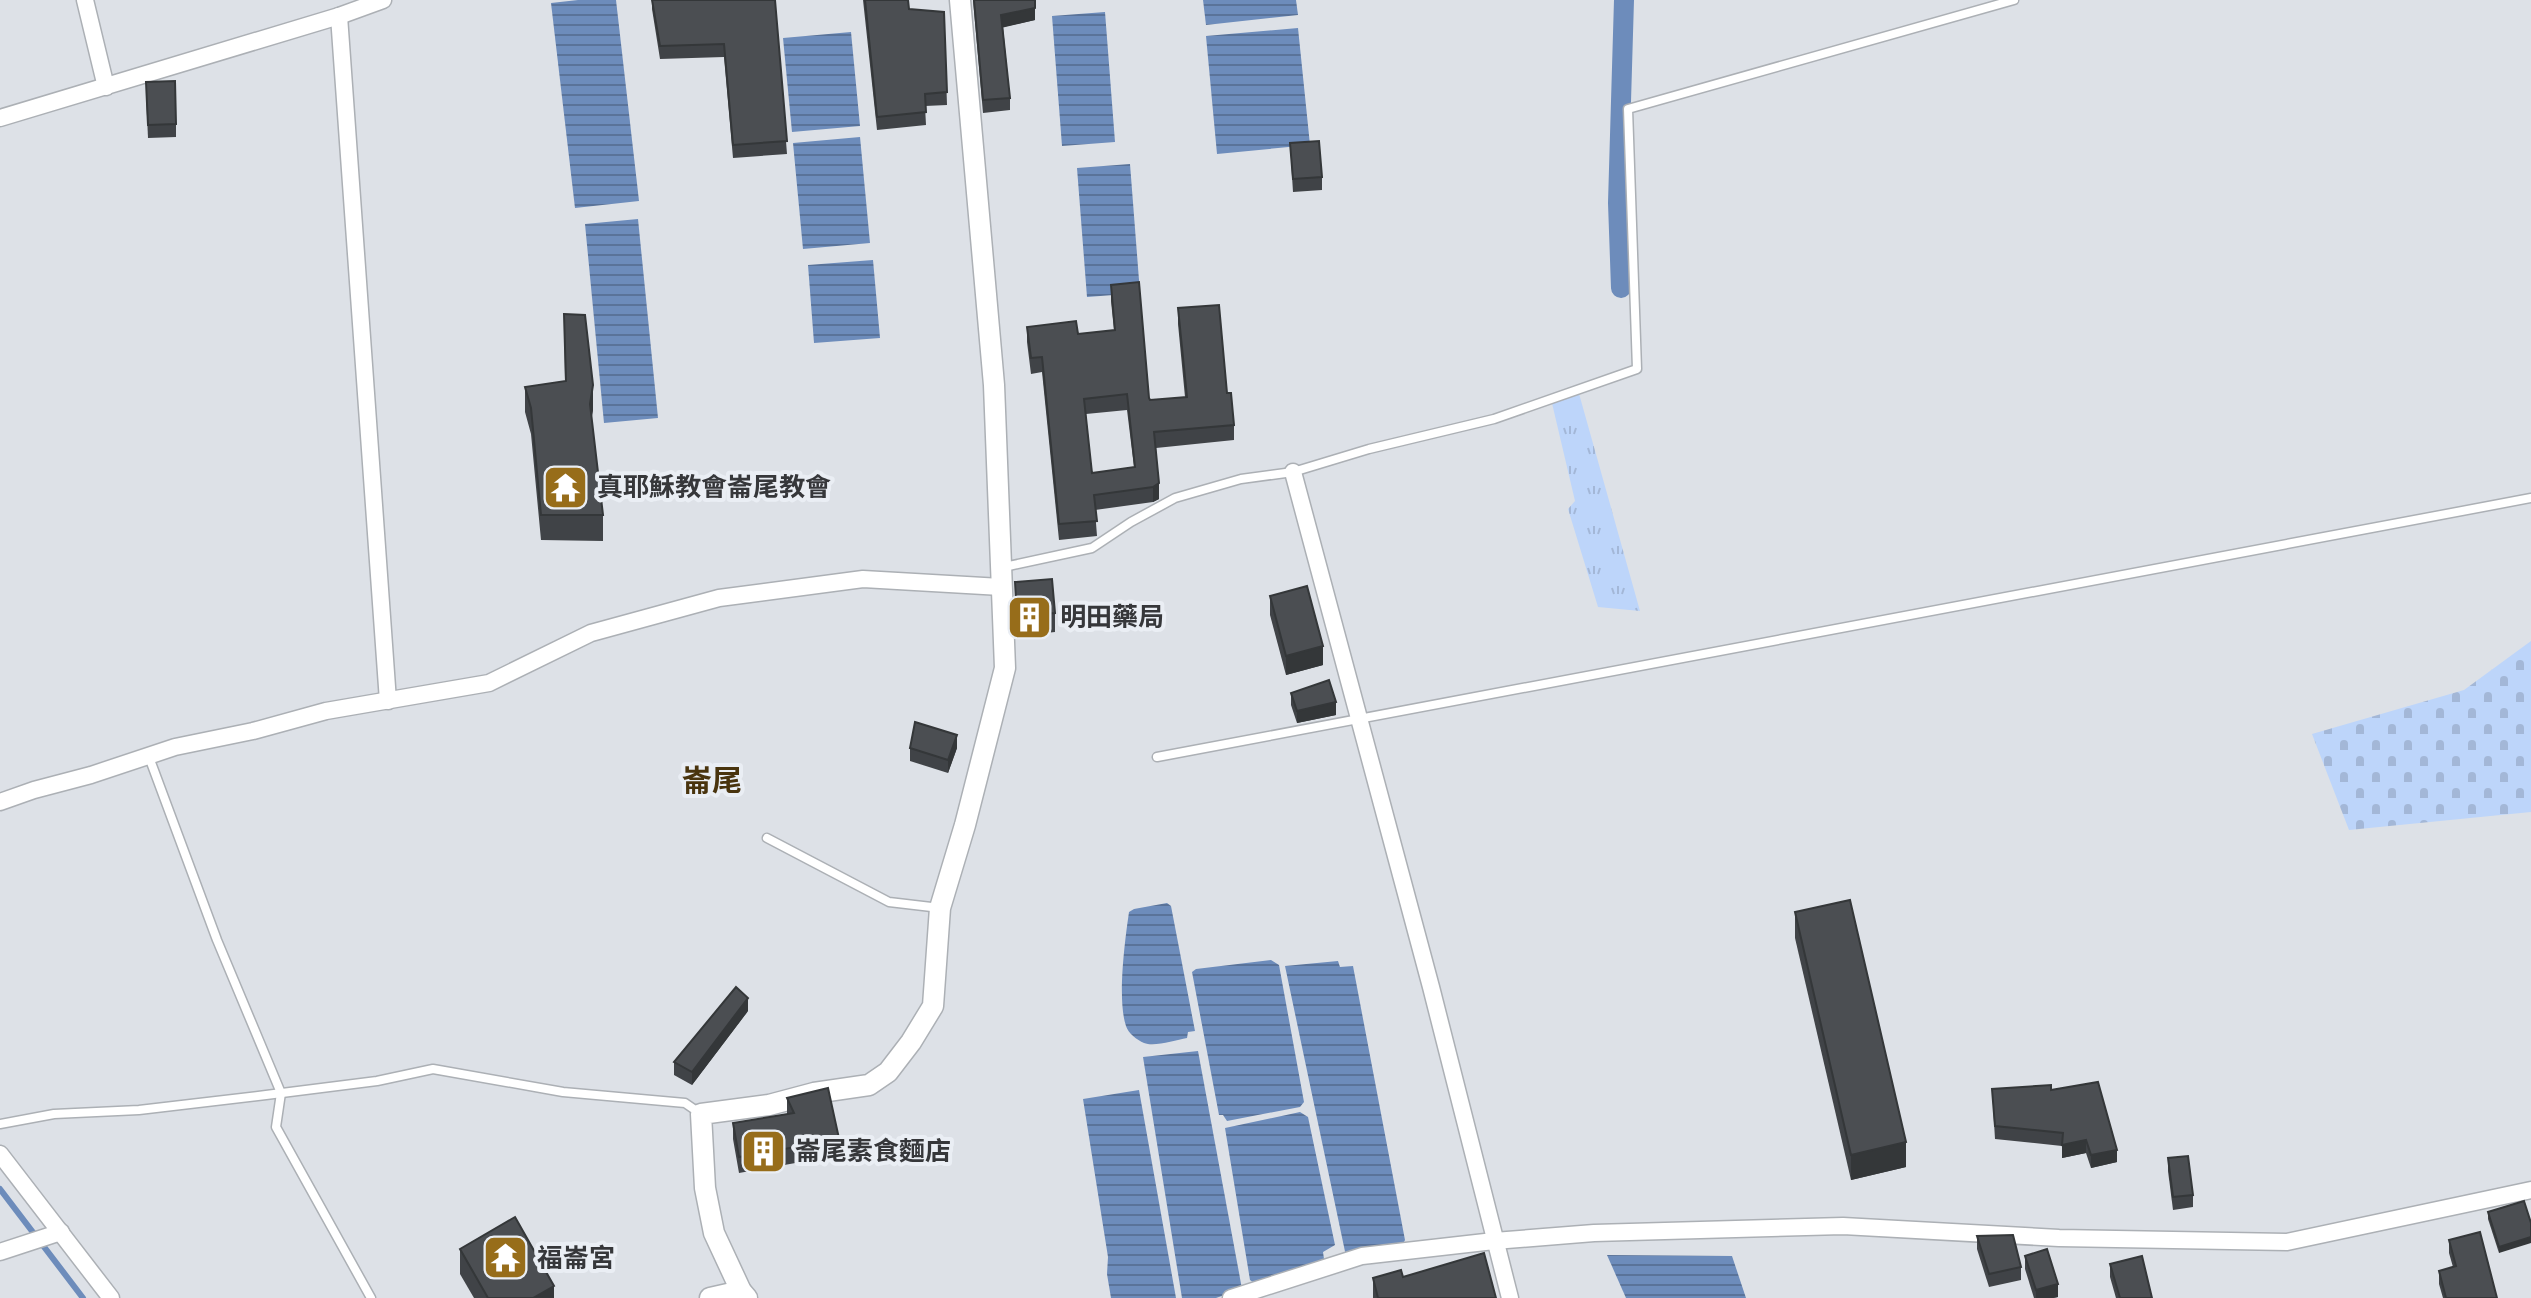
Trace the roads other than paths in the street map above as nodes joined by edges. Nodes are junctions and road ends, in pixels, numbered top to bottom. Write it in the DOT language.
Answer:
graph roads {
  1 [pos="85,0"];
  2 [pos="383,0"];
  3 [pos="960,0"];
  4 [pos="2014,0"];
  5 [pos="339,16"];
  6 [pos="106,87"];
  7 [pos="0,118"];
  8 [pos="1293,472"];
  9 [pos="2531,498"];
  10 [pos="1000,578"];
  11 [pos="388,701"];
  12 [pos="1358,719"];
  13 [pos="149,757"];
  14 [pos="1157,757"];
  15 [pos="0,802"];
  16 [pos="767,838"];
  17 [pos="940,908"];
  18 [pos="281,1093"];
  19 [pos="701,1114"];
  20 [pos="0,1124"];
  21 [pos="0,1154"];
  22 [pos="2531,1190"];
  23 [pos="61,1232"];
  24 [pos="1494,1241"];
  25 [pos="0,1252"];
  26 [pos="744,1295"];
  27 [pos="111,1298"];
  28 [pos="371,1298"];
  29 [pos="710,1298"];
  30 [pos="1231,1298"];
  31 [pos="1510,1298"];
  1 -- 6 [label="street"];
  2 -- 5 [label="street"];
  3 -- 10 [label="street"];
  4 -- 8 [label="lane"];
  5 -- 6 [label="street"];
  5 -- 11 [label="street"];
  6 -- 7 [label="street"];
  8 -- 10 [label="lane"];
  8 -- 12 [label="street"];
  9 -- 12 [label="lane"];
  10 -- 11 [label="street"];
  10 -- 17 [label="street"];
  11 -- 13 [label="street"];
  12 -- 14 [label="lane"];
  12 -- 24 [label="street"];
  13 -- 15 [label="street"];
  13 -- 18 [label="lane"];
  16 -- 17 [label="lane"];
  17 -- 19 [label="street"];
  18 -- 19 [label="lane"];
  18 -- 20 [label="lane"];
  18 -- 28 [label="lane"];
  19 -- 26 [label="street"];
  21 -- 23 [label="street"];
  22 -- 24 [label="street"];
  23 -- 25 [label="street"];
  23 -- 27 [label="street"];
  24 -- 30 [label="street"];
  24 -- 31 [label="street"];
  26 -- 29 [label="street"];
}
